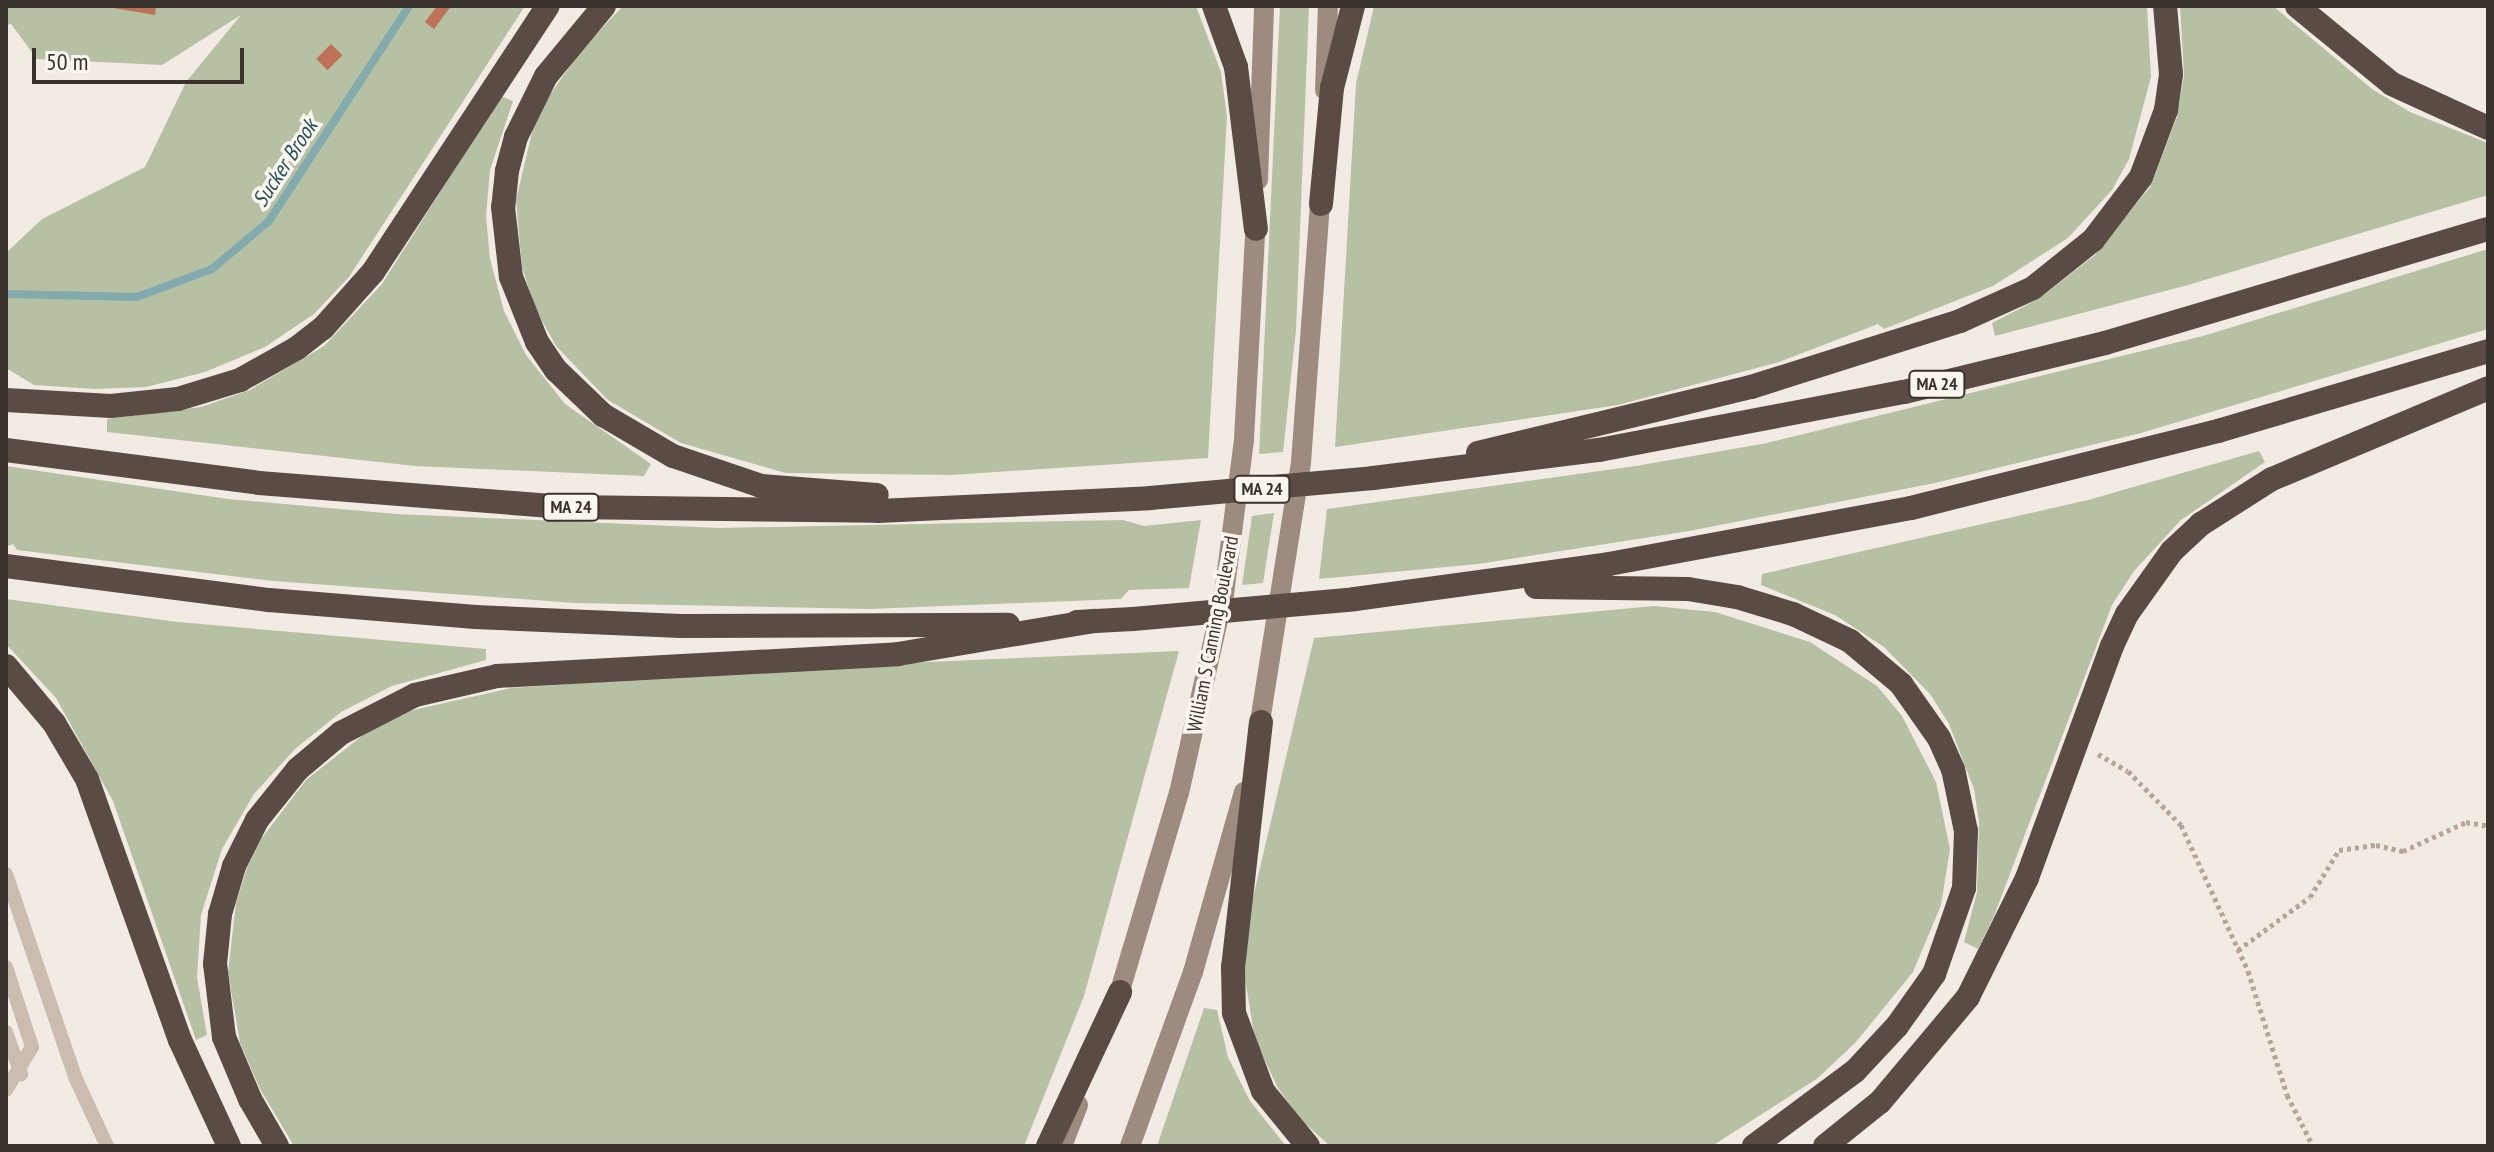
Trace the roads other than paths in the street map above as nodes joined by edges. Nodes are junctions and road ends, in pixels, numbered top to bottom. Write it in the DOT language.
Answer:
graph roads {
  1 [pos="548,6"];
  2 [pos="604,6"];
  3 [pos="1214,6"];
  4 [pos="1264,6"];
  5 [pos="1328,6"];
  6 [pos="1353,6"];
  7 [pos="2165,6"];
  8 [pos="2297,6"];
  9 [pos="2488,128"];
  10 [pos="1321,204"];
  11 [pos="1256,229"];
  12 [pos="2488,229"];
  13 [pos="2488,351"];
  14 [pos="2488,388"];
  15 [pos="6,400"];
  16 [pos="6,450"];
  17 [pos="1384,477"];
  18 [pos="1145,499"];
  19 [pos="6,566"];
  20 [pos="1402,594"];
  21 [pos="1094,621"];
  22 [pos="6,666"];
  23 [pos="1261,722"];
  24 [pos="6,874"];
  25 [pos="6,967"];
  26 [pos="1120,992"];
  27 [pos="6,1032"];
  28 [pos="21,1074"];
  29 [pos="6,1090"];
  30 [pos="107,1146"];
  31 [pos="229,1146"];
  32 [pos="277,1146"];
  33 [pos="1048,1146"];
  34 [pos="1062,1146"];
  35 [pos="1130,1146"];
  36 [pos="1308,1146"];
  37 [pos="1754,1146"];
  38 [pos="1825,1146"];
  1 -- 15 [label="highway"];
  2 -- 18 [label="highway"];
  3 -- 11 [label="highway"];
  4 -- 11 [label="main road, William S Canning Boulevard"];
  5 -- 10 [label="main road"];
  6 -- 10 [label="highway"];
  7 -- 17 [label="highway"];
  8 -- 9 [label="highway"];
  10 -- 23 [label="main road"];
  11 -- 26 [label="main road, William S Canning Boulevard"];
  12 -- 17 [label="highway, MA 24"];
  13 -- 20 [label="highway"];
  14 -- 38 [label="highway"];
  16 -- 18 [label="highway, MA 24"];
  17 -- 18 [label="highway, MA 24, bridge"];
  19 -- 21 [label="highway"];
  20 -- 21 [label="highway, bridge"];
  20 -- 37 [label="highway"];
  21 -- 32 [label="highway"];
  22 -- 31 [label="highway"];
  23 -- 35 [label="main road"];
  23 -- 36 [label="highway"];
  24 -- 30 [label="lane"];
  25 -- 28 [label="lane"];
  26 -- 33 [label="highway"];
  26 -- 34 [label="main road, William S Canning Boulevard"];
  27 -- 28 [label="lane"];
  28 -- 29 [label="lane"];
}
